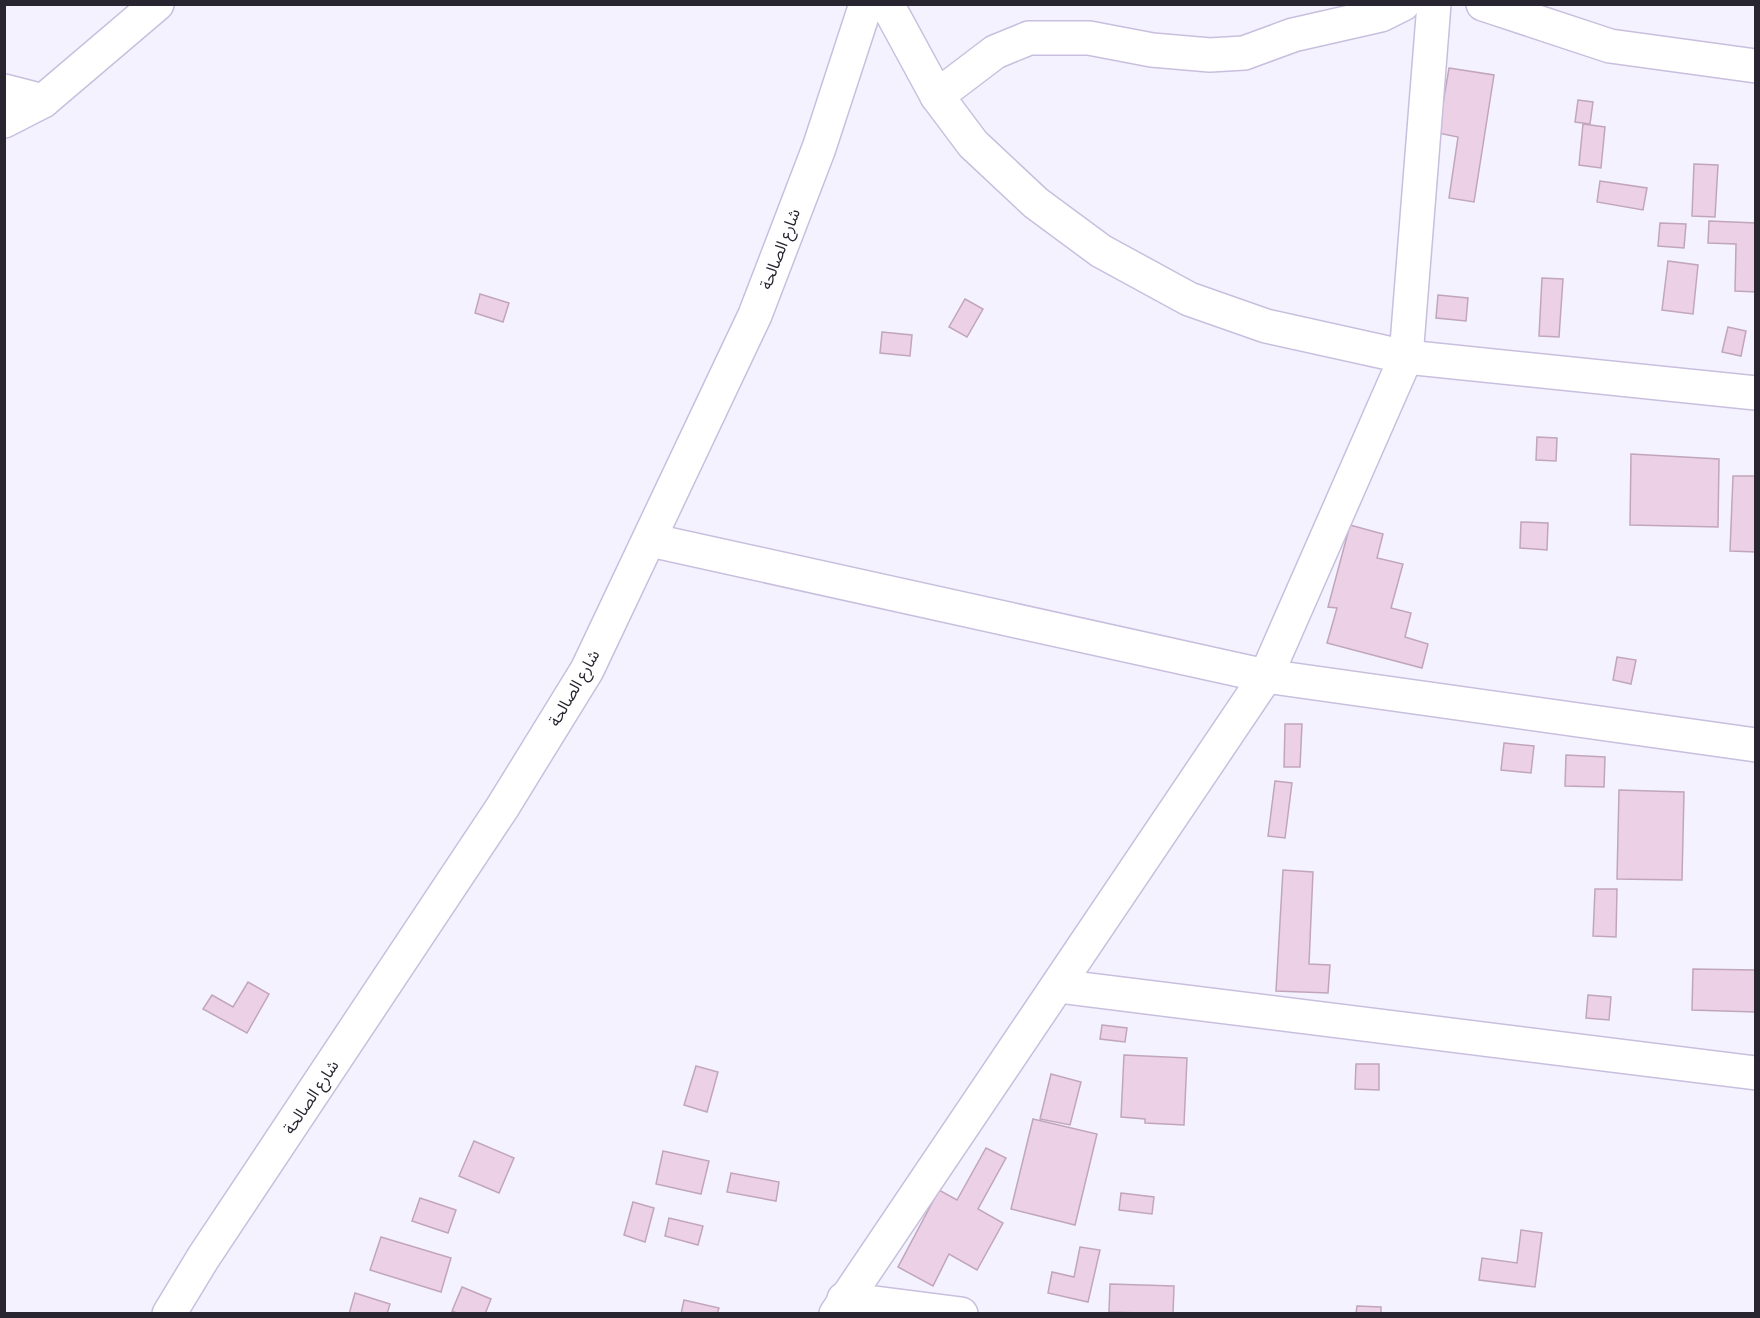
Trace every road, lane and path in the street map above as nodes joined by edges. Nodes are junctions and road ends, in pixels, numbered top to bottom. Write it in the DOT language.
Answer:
graph roads {
  1 [pos="157,4"];
  2 [pos="866,4"];
  3 [pos="887,4"];
  4 [pos="1403,4"];
  5 [pos="1434,4"];
  6 [pos="1483,4"];
  7 [pos="1755,66"];
  8 [pos="4,91"];
  9 [pos="937,96"];
  10 [pos="43,101"];
  11 [pos="4,121"];
  12 [pos="1406,357"];
  13 [pos="1755,393"];
  14 [pos="650,540"];
  15 [pos="1266,676"];
  16 [pos="1755,745"];
  17 [pos="1058,986"];
  18 [pos="1755,1073"];
  19 [pos="840,1306"];
  20 [pos="169,1314"];
  21 [pos="961,1314"];
  1 -- 10 [label="street"];
  2 -- 14 [label="street, شارع الصالحة"];
  3 -- 9 [label="street"];
  4 -- 9 [label="street"];
  5 -- 12 [label="street"];
  6 -- 7 [label="street"];
  8 -- 10 [label="street"];
  9 -- 12 [label="street"];
  10 -- 11 [label="street"];
  12 -- 13 [label="street"];
  12 -- 15 [label="street"];
  14 -- 15 [label="street"];
  14 -- 20 [label="street, شارع الصالحة"];
  15 -- 16 [label="street"];
  15 -- 17 [label="street"];
  17 -- 18 [label="street"];
  17 -- 19 [label="street"];
  19 -- 21 [label="street"];
}
